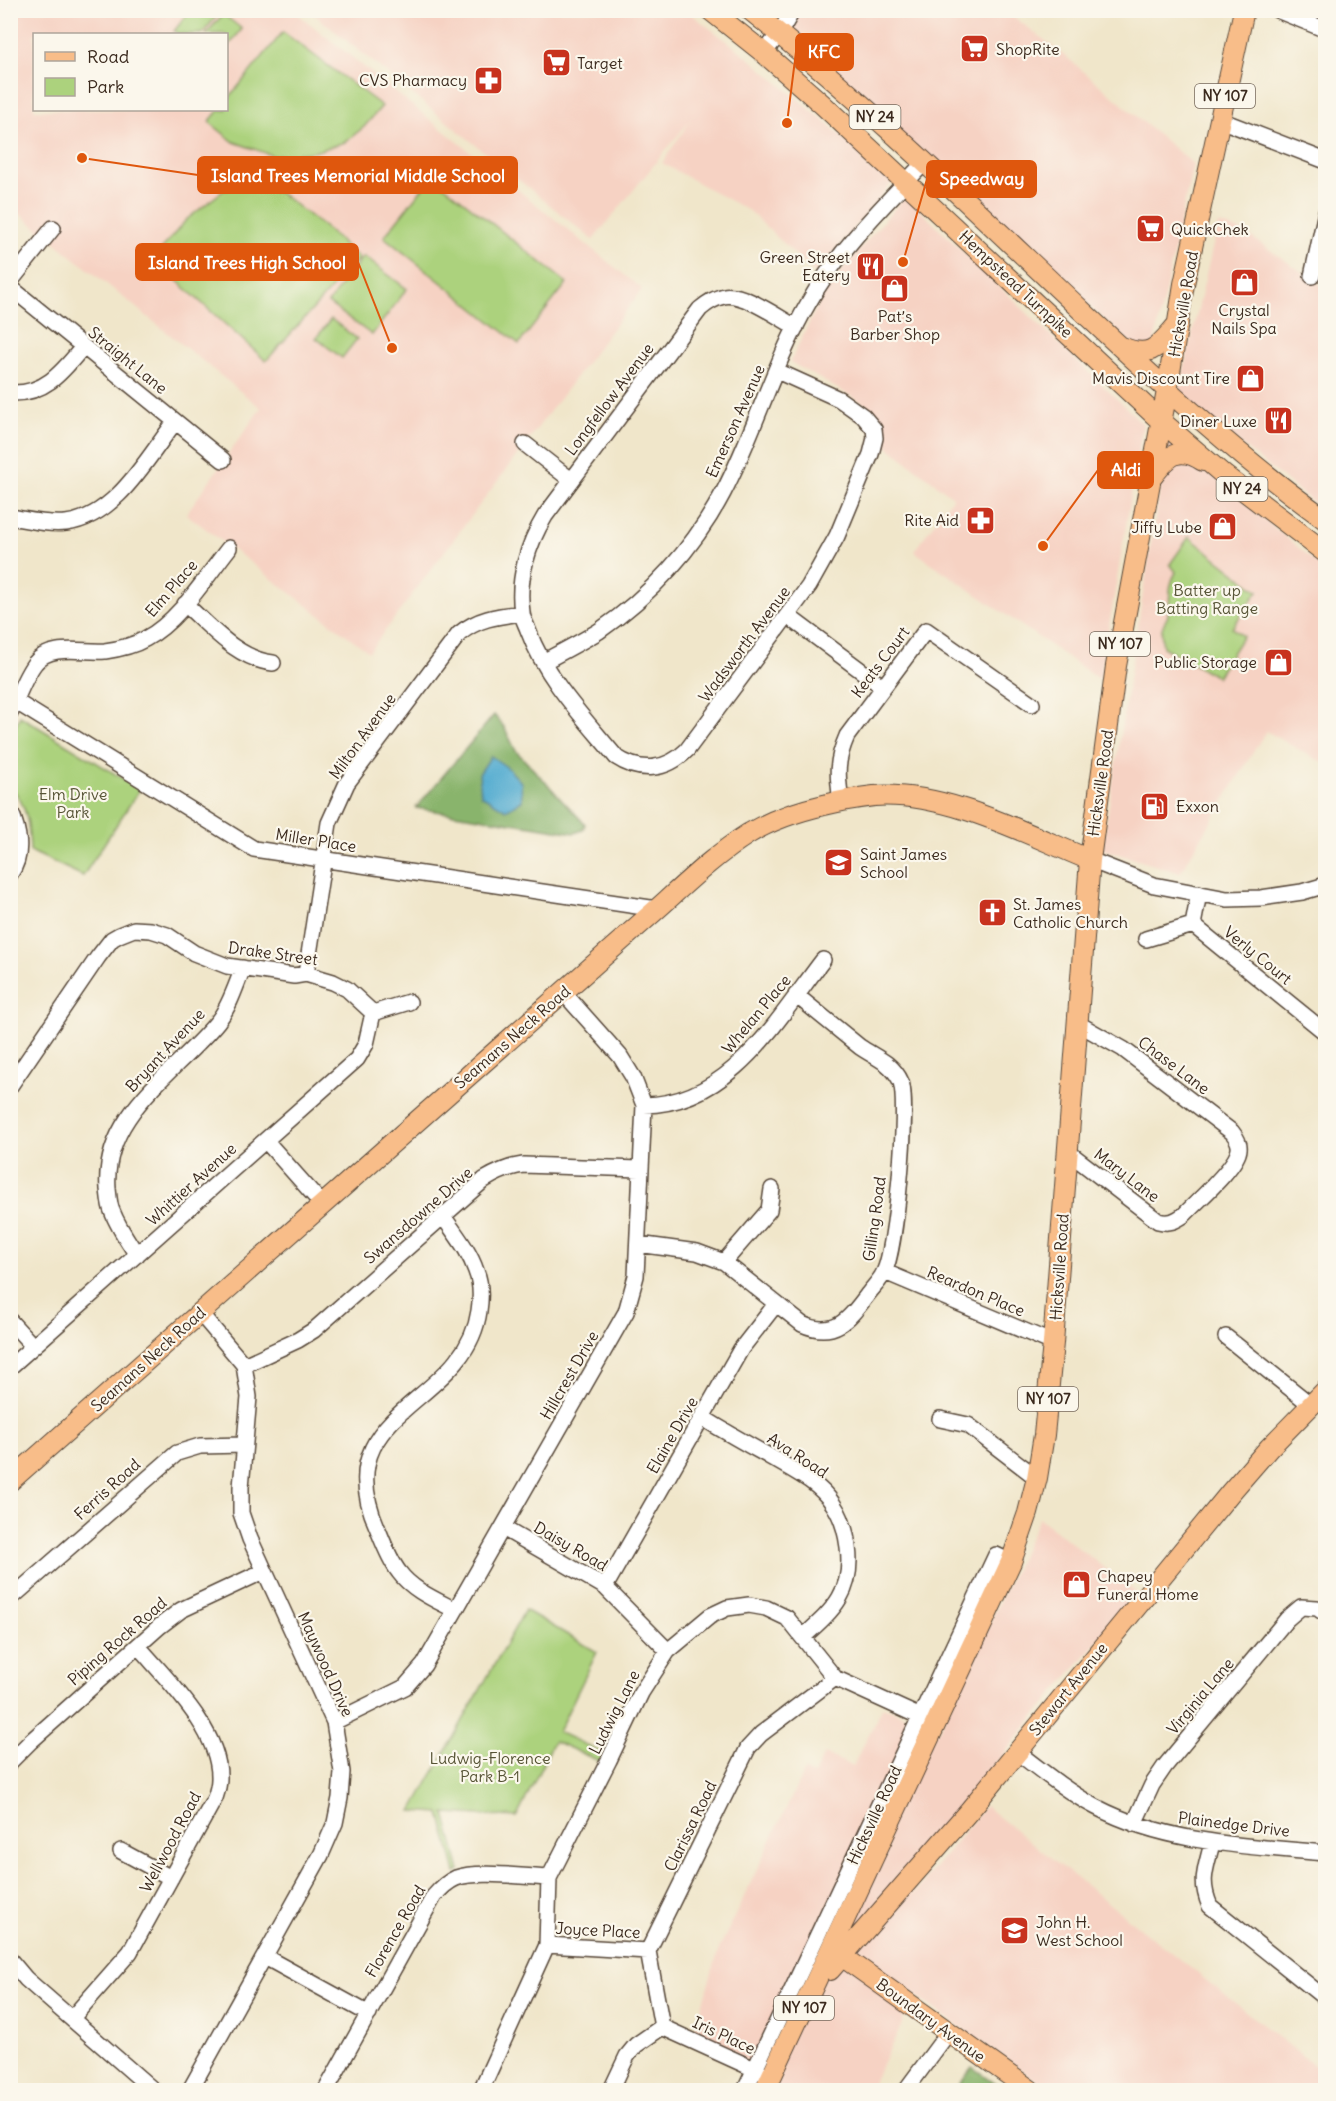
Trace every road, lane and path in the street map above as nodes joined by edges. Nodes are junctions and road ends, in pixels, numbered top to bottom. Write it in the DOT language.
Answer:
graph roads {
  1 [pos="710,10"];
  2 [pos="750,10"];
  3 [pos="793,10"];
  4 [pos="1244,10"];
  5 [pos="1277,10"];
  6 [pos="1326,30"];
  7 [pos="779,34"];
  8 [pos="764,53"];
  9 [pos="1220,120"];
  10 [pos="1326,161"];
  11 [pos="926,162"];
  12 [pos="906,182"];
  13 [pos="1326,212"];
  14 [pos="53,228"];
  15 [pos="1312,276"];
  16 [pos="10,282"];
  17 [pos="10,287"];
  18 [pos="1178,324"];
  19 [pos="796,327"];
  20 [pos="1119,345"];
  21 [pos="83,347"];
  22 [pos="777,371"];
  23 [pos="1167,391"];
  24 [pos="10,393"];
  25 [pos="1161,421"];
  26 [pos="175,422"];
  27 [pos="525,444"];
  28 [pos="223,460"];
  29 [pos="1225,476"];
  30 [pos="571,480"];
  31 [pos="1150,480"];
  32 [pos="10,517"];
  33 [pos="1326,520"];
  34 [pos="229,548"];
  35 [pos="1326,553"];
  36 [pos="185,604"];
  37 [pos="522,613"];
  38 [pos="788,616"];
  39 [pos="273,663"];
  40 [pos="543,663"];
  41 [pos="884,687"];
  42 [pos="12,704"];
  43 [pos="1032,704"];
  44 [pos="841,801"];
  45 [pos="10,810"];
  46 [pos="323,860"];
  47 [pos="1090,860"];
  48 [pos="10,874"];
  49 [pos="1326,885"];
  50 [pos="1199,893"];
  51 [pos="657,909"];
  52 [pos="1194,925"];
  53 [pos="1146,939"];
  54 [pos="823,960"];
  55 [pos="243,968"];
  56 [pos="306,974"];
  57 [pos="563,992"];
  58 [pos="796,996"];
  59 [pos="409,1002"];
  60 [pos="373,1013"];
  61 [pos="1077,1023"];
  62 [pos="1326,1033"];
  63 [pos="10,1086"];
  64 [pos="644,1105"];
  65 [pos="266,1141"];
  66 [pos="1068,1152"];
  67 [pos="640,1169"];
  68 [pos="772,1189"];
  69 [pos="322,1204"];
  70 [pos="443,1216"];
  71 [pos="1166,1223"];
  72 [pos="638,1244"];
  73 [pos="137,1255"];
  74 [pos="724,1262"];
  75 [pos="885,1272"];
  76 [pos="776,1304"];
  77 [pos="200,1313"];
  78 [pos="10,1321"];
  79 [pos="1226,1336"];
  80 [pos="1053,1343"];
  81 [pos="33,1346"];
  82 [pos="244,1365"];
  83 [pos="10,1367"];
  84 [pos="1326,1390"];
  85 [pos="1311,1405"];
  86 [pos="703,1418"];
  87 [pos="940,1419"];
  88 [pos="244,1445"];
  89 [pos="1037,1478"];
  90 [pos="10,1481"];
  91 [pos="503,1528"];
  92 [pos="264,1571"];
  93 [pos="605,1587"];
  94 [pos="10,1599"];
  95 [pos="455,1610"];
  96 [pos="1326,1614"];
  97 [pos="803,1636"];
  98 [pos="138,1646"];
  99 [pos="668,1651"];
  100 [pos="835,1678"];
  101 [pos="928,1720"];
  102 [pos="334,1722"];
  103 [pos="1017,1752"];
  104 [pos="10,1762"];
  105 [pos="1134,1824"];
  106 [pos="1212,1843"];
  107 [pos="121,1851"];
  108 [pos="1326,1853"];
  109 [pos="171,1878"];
  110 [pos="549,1878"];
  111 [pos="547,1945"];
  112 [pos="648,1951"];
  113 [pos="837,1952"];
  114 [pos="265,1956"];
  115 [pos="10,1960"];
  116 [pos="1326,1999"];
  117 [pos="369,2014"];
  118 [pos="72,2018"];
  119 [pos="662,2026"];
  120 [pos="948,2033"];
  121 [pos="763,2079"];
  122 [pos="908,2088"];
  123 [pos="153,2091"];
  124 [pos="190,2091"];
  125 [pos="327,2091"];
  126 [pos="481,2091"];
  127 [pos="612,2091"];
  128 [pos="745,2091"];
  129 [pos="1030,2091"];
  1 -- 8 [label="main road, Hempstead Turnpike / NY 24"];
  2 -- 7 [label="main road, Hempstead Turnpike / NY 24"];
  3 -- 7 [label="street"];
  4 -- 9 [label="main road, Hicksville Road / NY 107"];
  5 -- 6 [label="street"];
  7 -- 8 [label="street"];
  7 -- 11 [label="main road, Hempstead Turnpike / NY 24"];
  8 -- 12 [label="main road, Hempstead Turnpike / NY 24"];
  9 -- 10 [label="street"];
  9 -- 18 [label="main road, Hicksville Road / NY 107"];
  11 -- 12 [label="street, Emerson Avenue"];
  11 -- 20 [label="main road, Hempstead Turnpike / NY 24"];
  12 -- 19 [label="street, Emerson Avenue"];
  12 -- 25 [label="main road, Hempstead Turnpike / NY 24"];
  13 -- 15 [label="street"];
  14 -- 16 [label="street"];
  17 -- 21 [label="street, Straight Lane"];
  18 -- 20 [label="main road"];
  18 -- 23 [label="main road, Hicksville Road / NY 107"];
  19 -- 22 [label="street, Emerson Avenue"];
  19 -- 30 [label="street, Longfellow Avenue"];
  20 -- 23 [label="main road, Hempstead Turnpike / NY 24"];
  21 -- 24 [label="street"];
  21 -- 26 [label="street, Straight Lane"];
  22 -- 38 [label="street, Wadsworth Avenue"];
  22 -- 40 [label="street, Emerson Avenue"];
  23 -- 25 [label="main road, Hicksville Road / NY 107"];
  23 -- 33 [label="main road, Hempstead Turnpike / NY 24"];
  25 -- 29 [label="main road, Hempstead Turnpike / NY 24"];
  25 -- 31 [label="main road, Hicksville Road / NY 107"];
  26 -- 28 [label="street, Straight Lane"];
  26 -- 32 [label="street"];
  27 -- 30 [label="street"];
  29 -- 31 [label="main road"];
  29 -- 35 [label="main road, Hempstead Turnpike / NY 24"];
  30 -- 37 [label="street, Longfellow Avenue"];
  31 -- 47 [label="main road, Hicksville Road / NY 107"];
  34 -- 36 [label="street, Elm Place"];
  36 -- 39 [label="street"];
  36 -- 42 [label="street, Elm Place"];
  37 -- 40 [label="street, Wadsworth Avenue"];
  37 -- 46 [label="street, Milton Avenue"];
  38 -- 40 [label="street, Wadsworth Avenue"];
  38 -- 41 [label="street"];
  41 -- 43 [label="street, Keats Court"];
  41 -- 44 [label="street, Keats Court"];
  42 -- 46 [label="street, Miller Place"];
  44 -- 47 [label="main road, Seamans Neck Road"];
  44 -- 51 [label="main road, Seamans Neck Road"];
  45 -- 48 [label="street"];
  46 -- 51 [label="street, Miller Place"];
  46 -- 56 [label="street, Milton Avenue"];
  47 -- 50 [label="street"];
  47 -- 61 [label="main road, Hicksville Road / NY 107"];
  49 -- 50 [label="street"];
  50 -- 52 [label="street"];
  51 -- 57 [label="main road, Seamans Neck Road"];
  52 -- 53 [label="street"];
  52 -- 62 [label="street, Verly Court"];
  54 -- 58 [label="street, Whelan Place"];
  55 -- 56 [label="street, Drake Street"];
  55 -- 63 [label="street, Drake Street"];
  55 -- 73 [label="street, Bryant Avenue"];
  56 -- 60 [label="street, Drake Street"];
  57 -- 64 [label="street, Hillcrest Drive"];
  57 -- 69 [label="main road, Seamans Neck Road"];
  58 -- 64 [label="street, Whelan Place"];
  58 -- 75 [label="street, Gilling Road"];
  59 -- 60 [label="street"];
  60 -- 65 [label="street, Whittier Avenue"];
  61 -- 66 [label="main road, Hicksville Road / NY 107"];
  61 -- 71 [label="street, Chase Lane"];
  64 -- 67 [label="street, Hillcrest Drive"];
  65 -- 69 [label="street"];
  65 -- 73 [label="street, Whittier Avenue"];
  66 -- 71 [label="street, Mary Lane"];
  66 -- 80 [label="main road, Hicksville Road / NY 107"];
  67 -- 70 [label="street, Swansdowne Drive"];
  67 -- 72 [label="street, Hillcrest Drive"];
  68 -- 74 [label="street"];
  69 -- 77 [label="main road, Seamans Neck Road"];
  70 -- 82 [label="street, Swansdowne Drive"];
  70 -- 95 [label="street"];
  72 -- 74 [label="street, Gilling Road"];
  72 -- 91 [label="street, Hillcrest Drive"];
  73 -- 81 [label="street, Whittier Avenue"];
  74 -- 76 [label="street, Gilling Road"];
  75 -- 76 [label="street, Gilling Road"];
  75 -- 80 [label="street, Reardon Place"];
  76 -- 86 [label="street, Elaine Drive"];
  77 -- 82 [label="street"];
  77 -- 90 [label="main road, Seamans Neck Road"];
  78 -- 81 [label="street"];
  79 -- 85 [label="street"];
  80 -- 89 [label="main road, Hicksville Road / NY 107"];
  81 -- 83 [label="street, Whittier Avenue"];
  82 -- 88 [label="street, Maywood Drive"];
  84 -- 85 [label="main road, Stewart Avenue"];
  85 -- 103 [label="main road, Stewart Avenue"];
  86 -- 93 [label="street, Elaine Drive"];
  86 -- 97 [label="street, Ava Road"];
  87 -- 89 [label="street"];
  88 -- 92 [label="street, Maywood Drive"];
  88 -- 94 [label="street, Ferris Road"];
  89 -- 101 [label="main road, Hicksville Road / NY 107"];
  91 -- 93 [label="street, Daisy Road"];
  91 -- 95 [label="street, Hillcrest Drive"];
  92 -- 98 [label="street, Piping Rock Road"];
  92 -- 102 [label="street, Maywood Drive"];
  93 -- 99 [label="street, Daisy Road"];
  95 -- 102 [label="street, Hillcrest Drive"];
  96 -- 105 [label="street, Virginia Lane"];
  97 -- 99 [label="street, Ludwig Lane"];
  97 -- 100 [label="street, Ludwig Lane"];
  98 -- 104 [label="street, Piping Rock Road"];
  98 -- 109 [label="street, Wellwood Road"];
  99 -- 110 [label="street, Ludwig Lane"];
  100 -- 101 [label="street, Ludwig Lane"];
  100 -- 112 [label="street, Clarissa Road"];
  101 -- 113 [label="main road, Hicksville Road / NY 107"];
  101 -- 121 [label="street, Hicksville Road"];
  102 -- 114 [label="street, Maywood Drive"];
  103 -- 105 [label="street, Plainedge Drive"];
  103 -- 113 [label="main road, Stewart Avenue"];
  105 -- 106 [label="street, Plainedge Drive"];
  106 -- 108 [label="street, Plainedge Drive"];
  106 -- 116 [label="street"];
  107 -- 109 [label="street"];
  109 -- 118 [label="street, Wellwood Road"];
  110 -- 111 [label="street, Ludwig Lane"];
  110 -- 117 [label="street, Florence Road"];
  111 -- 112 [label="street, Joyce Place"];
  111 -- 126 [label="street, Ludwig Lane"];
  112 -- 119 [label="street"];
  113 -- 120 [label="main road, Boundary Avenue"];
  113 -- 121 [label="main road, Hicksville Road / NY 107"];
  114 -- 117 [label="street"];
  114 -- 124 [label="street, Maywood Drive"];
  115 -- 118 [label="street"];
  117 -- 125 [label="street, Florence Road"];
  118 -- 123 [label="street"];
  119 -- 121 [label="street, Iris Place"];
  119 -- 127 [label="street"];
  120 -- 122 [label="street"];
  120 -- 129 [label="main road, Boundary Avenue"];
  121 -- 128 [label="street, Hicksville Road"];
}
